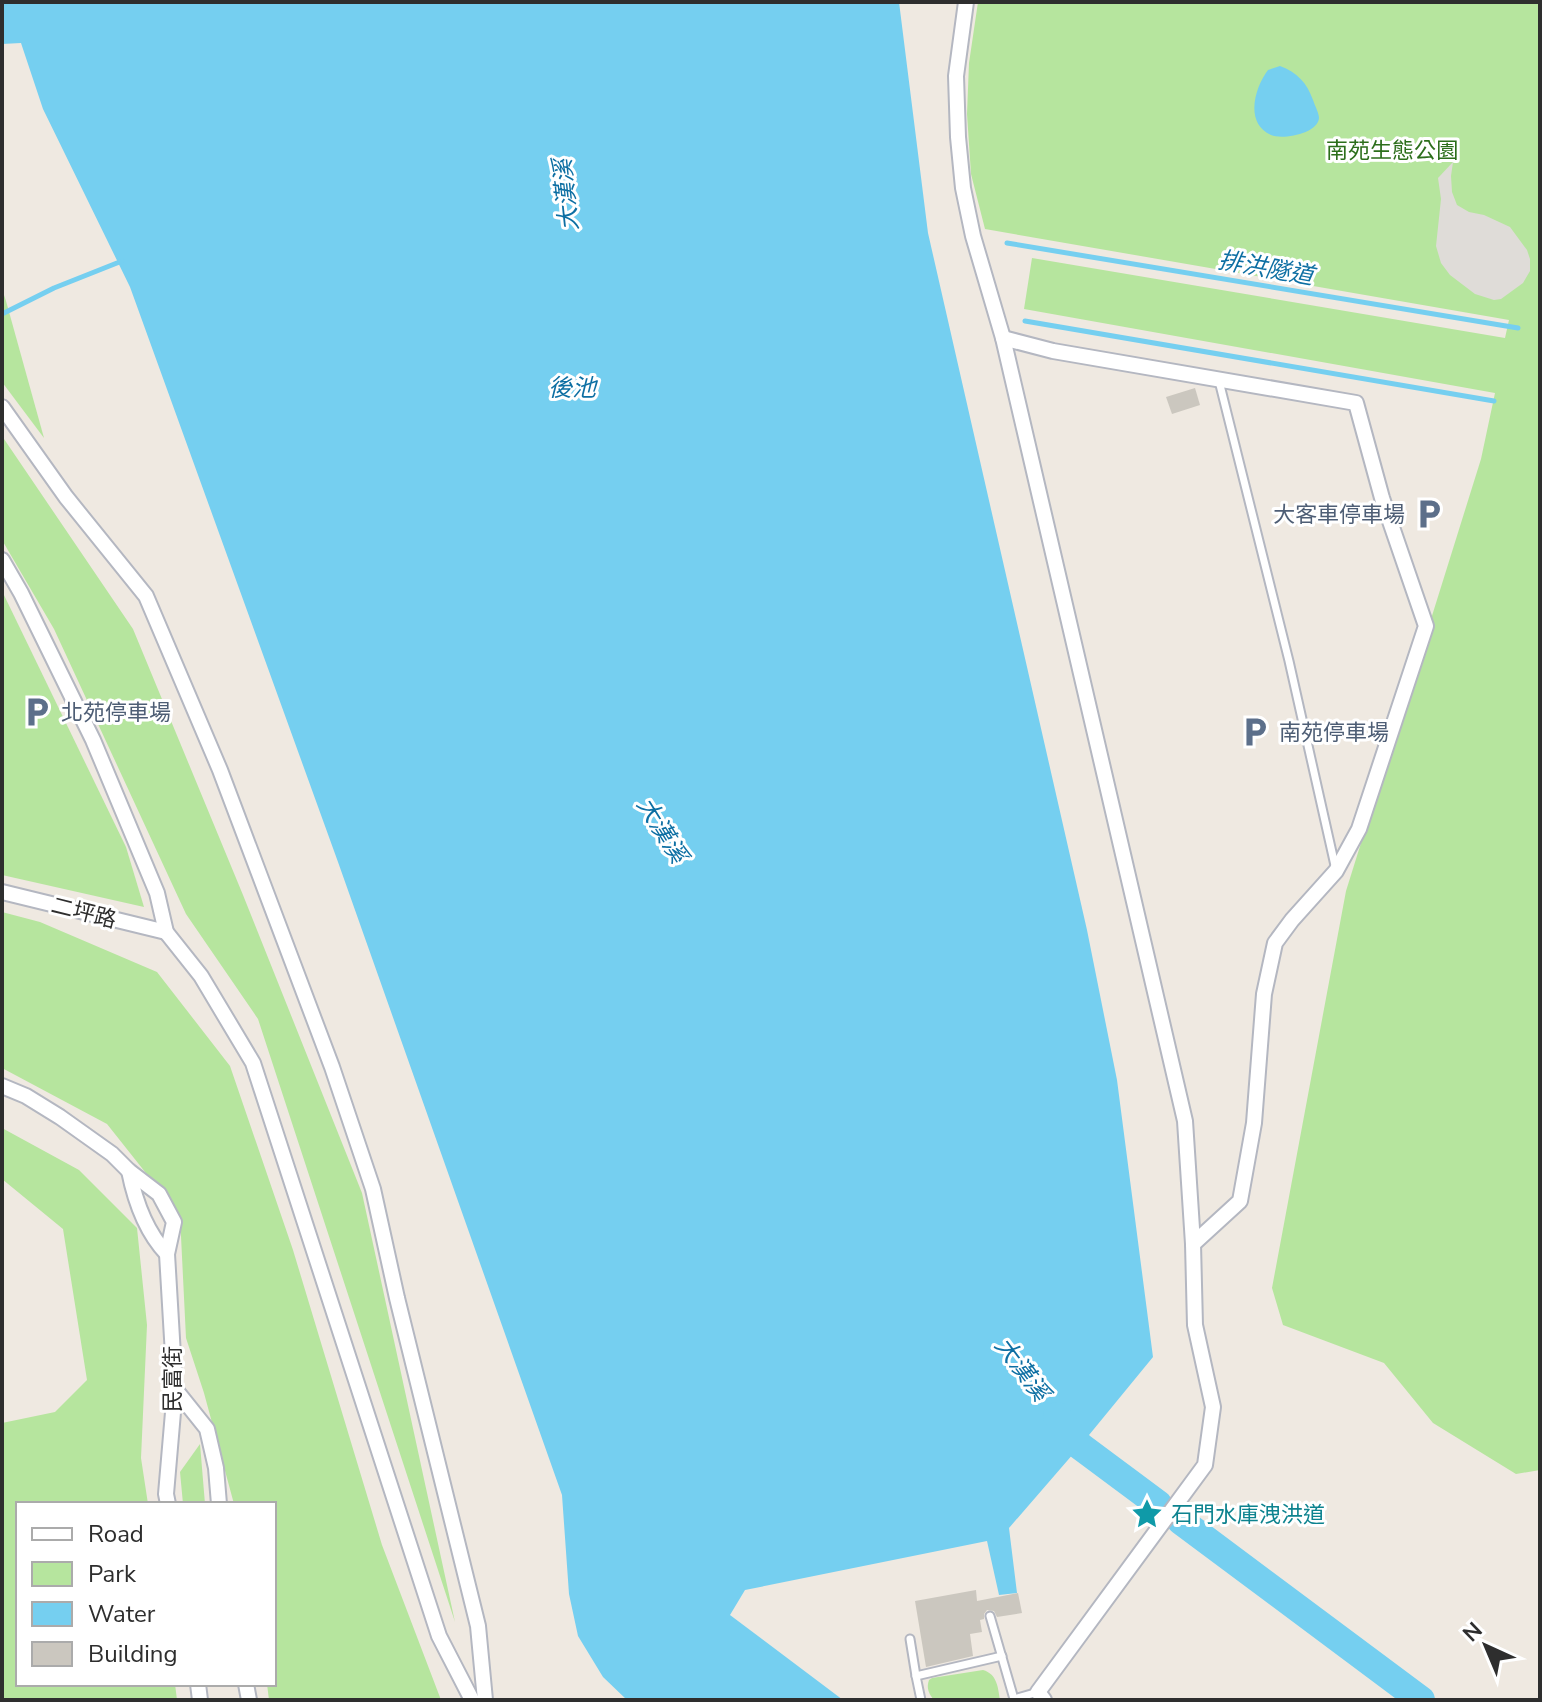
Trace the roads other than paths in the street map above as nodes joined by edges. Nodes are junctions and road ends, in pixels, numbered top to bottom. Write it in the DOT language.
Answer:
graph roads {
  1 [pos="966,2"];
  2 [pos="1003,338"];
  3 [pos="1218,378"];
  4 [pos="2,407"];
  5 [pos="2,560"];
  6 [pos="1336,871"];
  7 [pos="2,892"];
  8 [pos="166,932"];
  9 [pos="2,1086"];
  10 [pos="129,1171"];
  11 [pos="1193,1244"];
  12 [pos="167,1254"];
  13 [pos="175,1389"];
  14 [pos="168,1502"];
  15 [pos="219,1502"];
  16 [pos="990,1616"];
  17 [pos="910,1639"];
  18 [pos="1002,1656"];
  19 [pos="916,1676"];
  20 [pos="1041,1696"];
  21 [pos="472,1700"];
  22 [pos="485,1700"];
  23 [pos="921,1700"];
  24 [pos="1014,1700"];
  1 -- 2 [label="street"];
  2 -- 3 [label="street"];
  2 -- 11 [label="street"];
  3 -- 6 [label="lane"];
  3 -- 6 [label="street"];
  4 -- 22 [label="street"];
  5 -- 8 [label="street"];
  6 -- 11 [label="street"];
  7 -- 8 [label="street, 二坪路"];
  8 -- 21 [label="street"];
  9 -- 10 [label="street, 民富街"];
  10 -- 12 [label="street, 民富街"];
  10 -- 12 [label="street, 民富街"];
  11 -- 20 [label="street"];
  12 -- 13 [label="street, 民富街"];
  13 -- 14 [label="street, 民富街"];
  13 -- 15 [label="street"];
  16 -- 18 [label="lane"];
  17 -- 19 [label="lane"];
  18 -- 19 [label="lane"];
  18 -- 24 [label="lane"];
  19 -- 23 [label="lane"];
  20 -- 24 [label="lane"];
}
